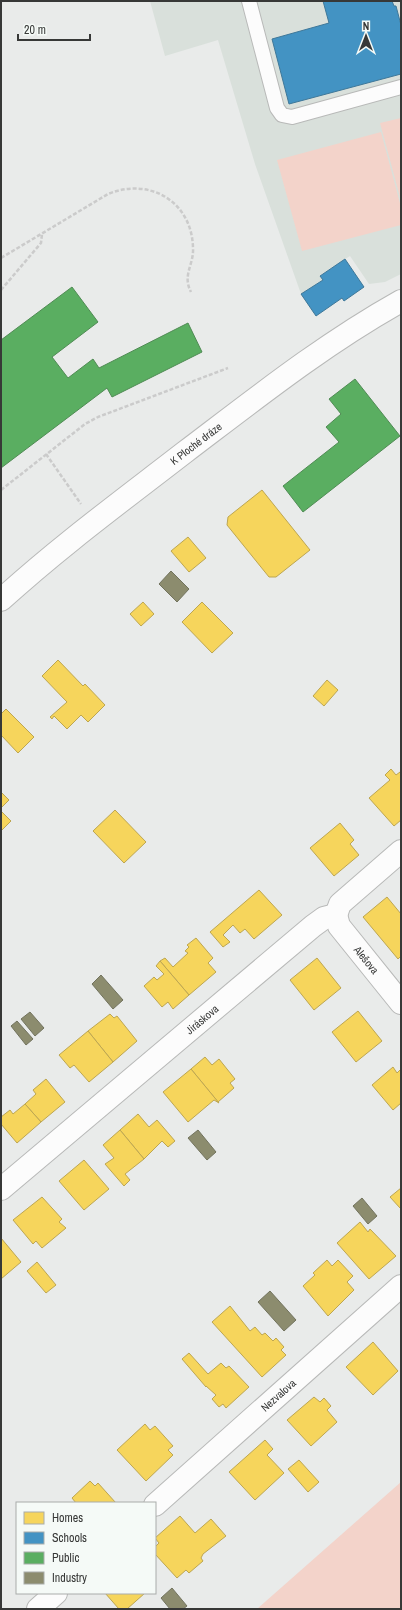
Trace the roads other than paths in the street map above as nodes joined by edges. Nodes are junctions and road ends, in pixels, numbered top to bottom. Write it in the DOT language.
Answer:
graph roads {
  1 [pos="249,1"];
  2 [pos="401,87"];
  3 [pos="401,301"];
  4 [pos="1,600"];
  5 [pos="401,851"];
  6 [pos="336,915"];
  7 [pos="401,1003"];
  8 [pos="1,1189"];
  9 [pos="401,1286"];
  10 [pos="156,1503"];
  11 [pos="55,1594"];
  12 [pos="38,1609"];
  1 -- 2 [label="lane"];
  3 -- 4 [label="street, K Ploché dráze"];
  5 -- 6 [label="street"];
  6 -- 7 [label="street, Alešova"];
  6 -- 8 [label="street, Jiráskova"];
  9 -- 10 [label="street, Nezvalova"];
  11 -- 12 [label="street"];
}
